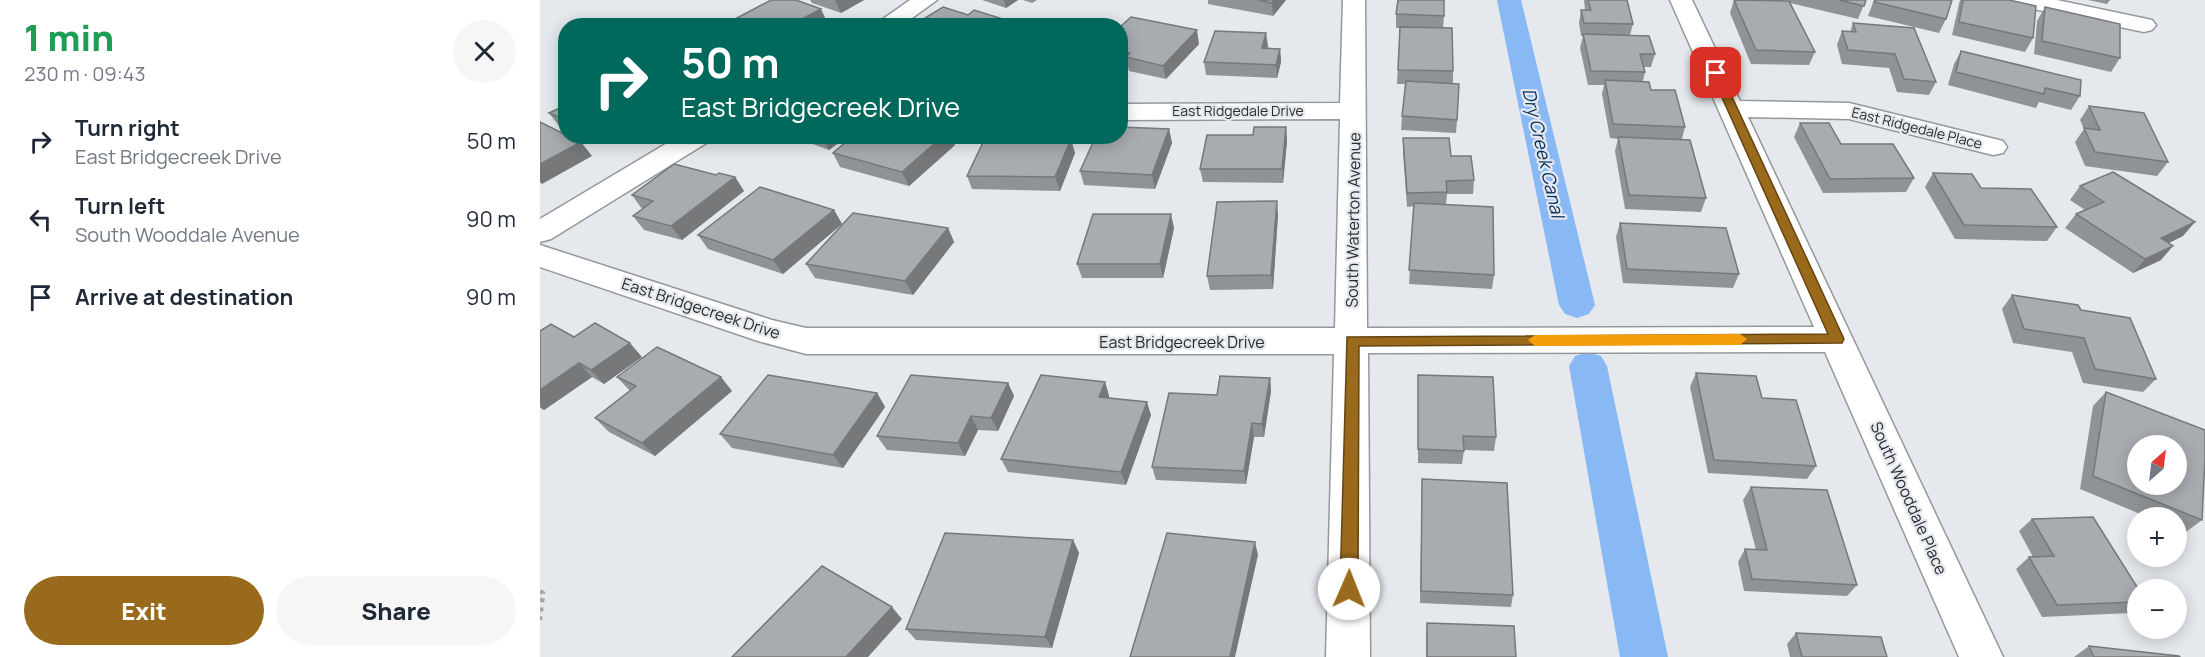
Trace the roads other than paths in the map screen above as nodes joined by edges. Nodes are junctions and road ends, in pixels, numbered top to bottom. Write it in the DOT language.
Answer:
graph roads {
  1 [pos="926,0"];
  2 [pos="1354,0"];
  3 [pos="1681,0"];
  4 [pos="2024,0"];
  5 [pos="897,18"];
  6 [pos="2144,25"];
  7 [pos="1733,110"];
  8 [pos="1355,111"];
  9 [pos="1128,112"];
  10 [pos="686,144"];
  11 [pos="1993,147"];
  12 [pos="540,232"];
  13 [pos="540,256"];
  14 [pos="1837,339"];
  15 [pos="1352,341"];
  16 [pos="1348,657"];
  17 [pos="1981,657"];
  1 -- 5 [label="street"];
  2 -- 8 [label="street, South Waterton Avenue"];
  3 -- 7 [label="street, South Wooddale Place"];
  4 -- 6 [label="street"];
  7 -- 11 [label="street, East Ridgedale Place"];
  7 -- 14 [label="street, South Wooddale Place"];
  8 -- 9 [label="street, East Ridgedale Drive"];
  8 -- 15 [label="street, South Waterton Avenue"];
  10 -- 12 [label="street"];
  13 -- 15 [label="street, East Bridgecreek Drive"];
  14 -- 15 [label="street, East Bridgecreek Drive"];
  14 -- 17 [label="street, South Wooddale Place"];
  15 -- 16 [label="street, South Waterton Avenue"];
}
